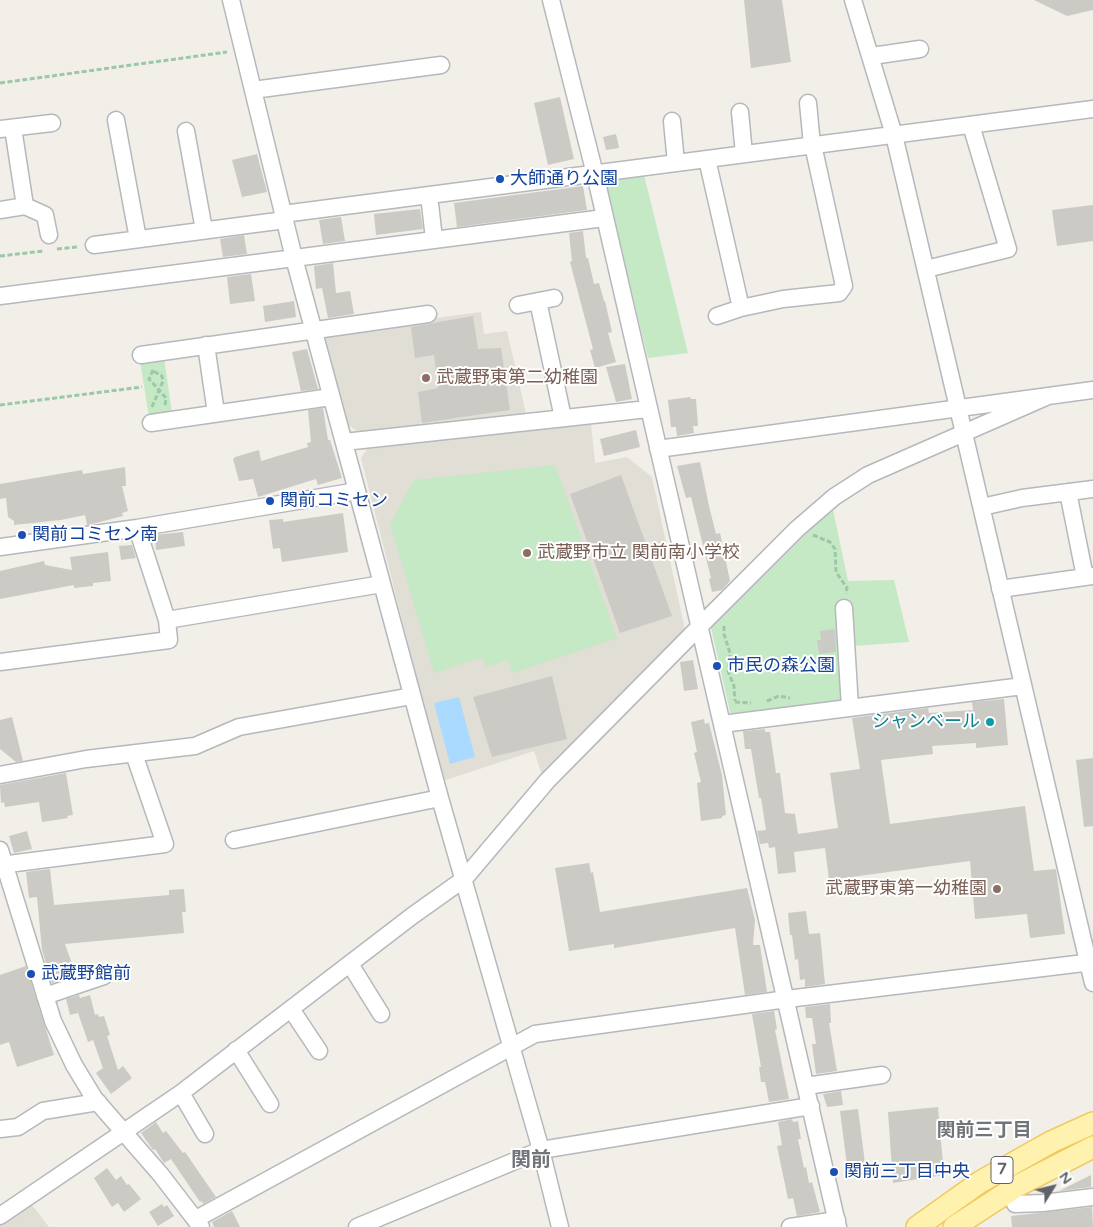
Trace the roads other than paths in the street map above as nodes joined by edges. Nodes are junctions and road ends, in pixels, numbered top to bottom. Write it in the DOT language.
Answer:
graph roads {
  1 [pos="231,0"];
  2 [pos="551,0"];
  3 [pos="852,0"];
  4 [pos="920,49"];
  5 [pos="872,56"];
  6 [pos="441,65"];
  7 [pos="253,90"];
  8 [pos="808,103"];
  9 [pos="1093,109"];
  10 [pos="740,112"];
  11 [pos="116,120"];
  12 [pos="672,120"];
  13 [pos="52,123"];
  14 [pos="970,125"];
  15 [pos="6,129"];
  16 [pos="186,131"];
  17 [pos="894,135"];
  18 [pos="813,145"];
  19 [pos="744,154"];
  20 [pos="707,159"];
  21 [pos="676,163"];
  22 [pos="595,174"];
  23 [pos="429,195"];
  24 [pos="25,206"];
  25 [pos="0,210"];
  26 [pos="284,217"];
  27 [pos="604,218"];
  28 [pos="204,230"];
  29 [pos="49,235"];
  30 [pos="138,239"];
  31 [pos="434,239"];
  32 [pos="94,245"];
  33 [pos="294,258"];
  34 [pos="926,269"];
  35 [pos="0,296"];
  36 [pos="518,305"];
  37 [pos="741,308"];
  38 [pos="428,314"];
  39 [pos="717,316"];
  40 [pos="314,330"];
  41 [pos="206,345"];
  42 [pos="145,360"];
  43 [pos="1093,390"];
  44 [pos="331,396"];
  45 [pos="1046,397"];
  46 [pos="958,407"];
  47 [pos="648,409"];
  48 [pos="216,413"];
  49 [pos="563,418"];
  50 [pos="151,423"];
  51 [pos="964,431"];
  52 [pos="344,442"];
  53 [pos="658,449"];
  54 [pos="1093,489"];
  55 [pos="357,490"];
  56 [pos="1068,492"];
  57 [pos="982,508"];
  58 [pos="137,528"];
  59 [pos="0,547"];
  60 [pos="1089,577"];
  61 [pos="382,584"];
  62 [pos="1000,588"];
  63 [pos="844,608"];
  64 [pos="167,620"];
  65 [pos="699,626"];
  66 [pos="0,662"];
  67 [pos="1023,686"];
  68 [pos="412,696"];
  69 [pos="850,708"];
  70 [pos="722,724"];
  71 [pos="134,754"];
  72 [pos="0,774"];
  73 [pos="440,798"];
  74 [pos="234,840"];
  75 [pos="1,860"];
  76 [pos="464,879"];
  77 [pos="1090,963"];
  78 [pos="350,964"];
  79 [pos="104,976"];
  80 [pos="1093,983"];
  81 [pos="45,996"];
  82 [pos="786,999"];
  83 [pos="291,1009"];
  84 [pos="381,1014"];
  85 [pos="512,1045"];
  86 [pos="236,1050"];
  87 [pos="320,1052"];
  88 [pos="882,1075"];
  89 [pos="806,1086"];
  90 [pos="181,1092"];
  91 [pos="98,1102"];
  92 [pos="270,1104"];
  93 [pos="810,1106"];
  94 [pos="1093,1123"];
  95 [pos="0,1129"];
  96 [pos="123,1133"];
  97 [pos="205,1134"];
  98 [pos="1093,1147"];
  99 [pos="541,1150"];
  100 [pos="1093,1197"];
  101 [pos="1016,1204"];
  102 [pos="0,1216"];
  103 [pos="199,1223"];
  104 [pos="838,1224"];
  105 [pos="357,1227"];
  106 [pos="560,1227"];
  107 [pos="790,1227"];
  108 [pos="917,1227"];
  109 [pos="954,1227"];
  1 -- 7 [label="street"];
  2 -- 22 [label="street"];
  3 -- 5 [label="street"];
  4 -- 5 [label="street"];
  5 -- 17 [label="street"];
  6 -- 7 [label="street"];
  7 -- 26 [label="street"];
  8 -- 18 [label="street"];
  9 -- 14 [label="street"];
  10 -- 19 [label="street"];
  11 -- 30 [label="street"];
  12 -- 21 [label="street"];
  13 -- 15 [label="street"];
  14 -- 17 [label="street"];
  14 -- 34 [label="street"];
  15 -- 24 [label="street"];
  16 -- 28 [label="street"];
  17 -- 18 [label="street"];
  17 -- 34 [label="street"];
  18 -- 19 [label="street"];
  18 -- 37 [label="street"];
  19 -- 20 [label="street"];
  20 -- 21 [label="street"];
  20 -- 37 [label="street"];
  21 -- 22 [label="street"];
  22 -- 23 [label="street"];
  22 -- 27 [label="street"];
  23 -- 26 [label="street"];
  23 -- 31 [label="street"];
  24 -- 25 [label="street"];
  24 -- 29 [label="street"];
  26 -- 28 [label="street"];
  26 -- 33 [label="street"];
  27 -- 31 [label="street"];
  27 -- 47 [label="street"];
  28 -- 30 [label="street"];
  30 -- 32 [label="street"];
  31 -- 33 [label="street"];
  33 -- 35 [label="street"];
  33 -- 40 [label="street"];
  34 -- 46 [label="street"];
  36 -- 49 [label="street"];
  37 -- 39 [label="street"];
  38 -- 40 [label="street"];
  40 -- 41 [label="street"];
  40 -- 44 [label="street"];
  41 -- 42 [label="street"];
  41 -- 48 [label="street"];
  43 -- 45 [label="street"];
  44 -- 48 [label="street"];
  44 -- 52 [label="street"];
  45 -- 46 [label="street"];
  45 -- 51 [label="street"];
  46 -- 51 [label="street"];
  46 -- 53 [label="street"];
  47 -- 49 [label="street"];
  47 -- 53 [label="street"];
  48 -- 50 [label="street"];
  49 -- 52 [label="street"];
  51 -- 57 [label="street"];
  51 -- 65 [label="street"];
  52 -- 55 [label="street"];
  53 -- 65 [label="street"];
  54 -- 56 [label="street"];
  55 -- 58 [label="street"];
  55 -- 61 [label="street"];
  56 -- 57 [label="street"];
  56 -- 60 [label="street"];
  57 -- 62 [label="street"];
  58 -- 59 [label="street"];
  58 -- 64 [label="street"];
  60 -- 62 [label="street"];
  61 -- 64 [label="street"];
  61 -- 68 [label="street"];
  62 -- 67 [label="street"];
  63 -- 69 [label="street"];
  64 -- 66 [label="street"];
  65 -- 70 [label="street"];
  65 -- 76 [label="street"];
  67 -- 69 [label="street"];
  67 -- 77 [label="street"];
  68 -- 71 [label="street"];
  68 -- 73 [label="street"];
  69 -- 70 [label="street"];
  70 -- 82 [label="street"];
  71 -- 72 [label="street"];
  71 -- 75 [label="street"];
  73 -- 74 [label="street"];
  73 -- 76 [label="street"];
  75 -- 81 [label="street"];
  76 -- 78 [label="street"];
  76 -- 85 [label="street"];
  77 -- 80 [label="street"];
  77 -- 82 [label="street"];
  78 -- 83 [label="street"];
  78 -- 84 [label="street"];
  79 -- 81 [label="street"];
  81 -- 91 [label="street"];
  82 -- 85 [label="street"];
  82 -- 89 [label="street"];
  83 -- 86 [label="street"];
  83 -- 87 [label="street"];
  85 -- 99 [label="street"];
  85 -- 103 [label="street"];
  86 -- 90 [label="street"];
  86 -- 92 [label="street"];
  88 -- 89 [label="street"];
  89 -- 93 [label="street"];
  90 -- 96 [label="street"];
  90 -- 97 [label="street"];
  91 -- 95 [label="street"];
  91 -- 96 [label="street"];
  93 -- 99 [label="street"];
  93 -- 104 [label="street"];
  94 -- 108 [label="main road, 7"];
  96 -- 102 [label="street"];
  96 -- 103 [label="street"];
  98 -- 109 [label="main road, 7"];
  99 -- 105 [label="street"];
  99 -- 106 [label="street"];
  100 -- 101 [label="street"];
  104 -- 107 [label="street"];
}
